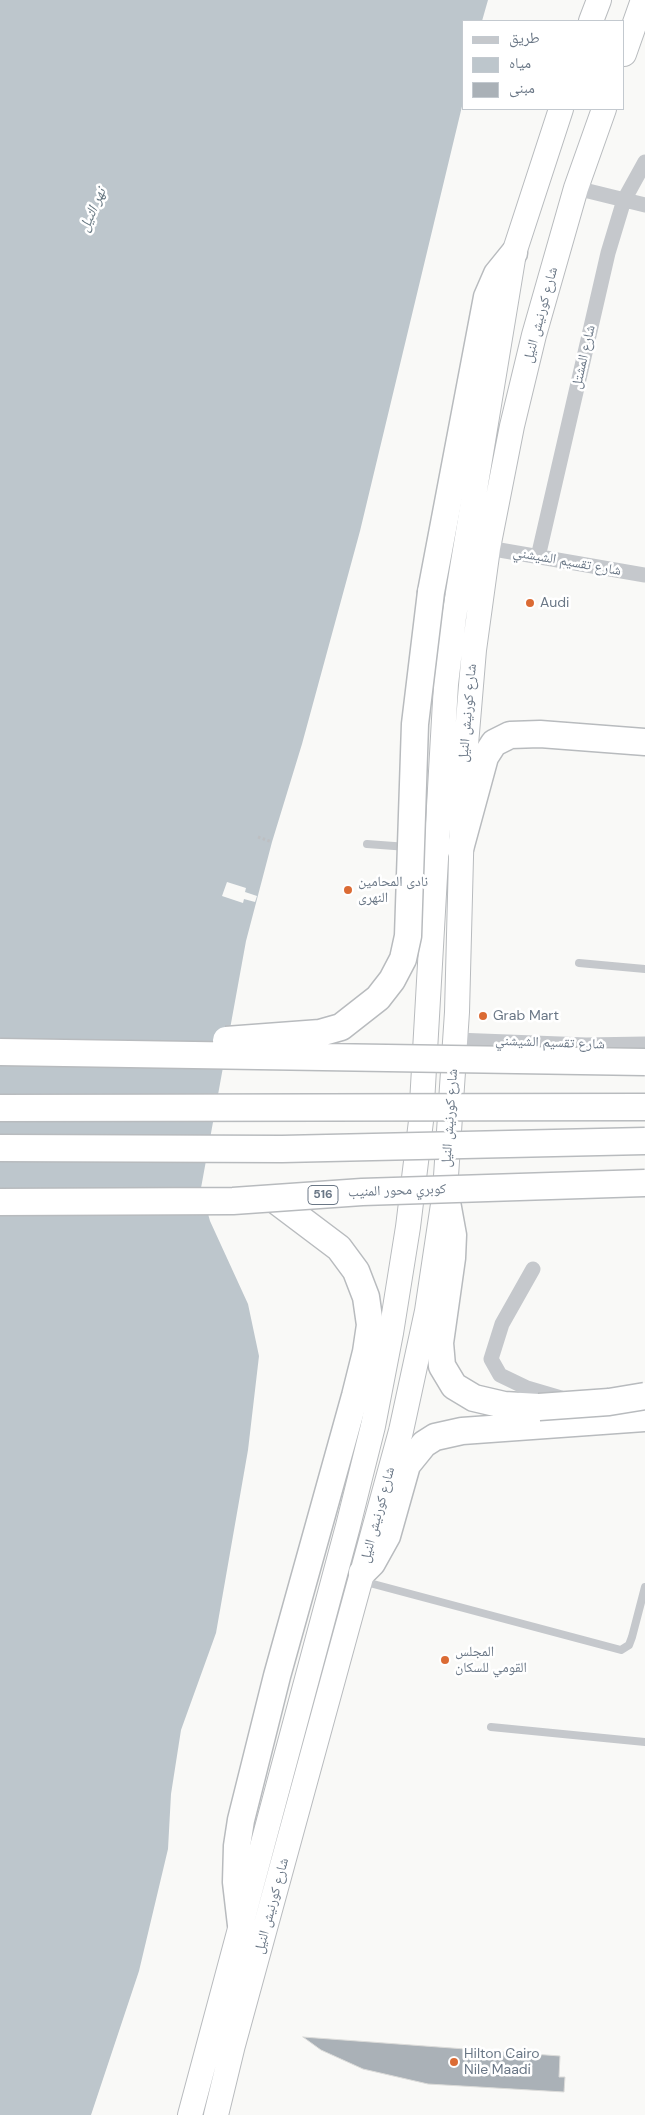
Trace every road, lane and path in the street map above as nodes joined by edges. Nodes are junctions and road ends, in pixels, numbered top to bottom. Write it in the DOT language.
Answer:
graph roads {
  1 [pos="599,0"];
  2 [pos="643,0"];
  3 [pos="591,20"];
  4 [pos="625,51"];
  5 [pos="561,110"];
  6 [pos="604,110"];
  7 [pos="645,162"];
  8 [pos="576,188"];
  9 [pos="624,200"];
  10 [pos="645,205"];
  11 [pos="514,253"];
  12 [pos="488,548"];
  13 [pos="538,557"];
  14 [pos="645,575"];
  15 [pos="645,742"];
  16 [pos="258,836"];
  17 [pos="272,842"];
  18 [pos="367,844"];
  19 [pos="449,849"];
  20 [pos="579,963"];
  21 [pos="645,968"];
  22 [pos="456,1040"];
  23 [pos="645,1044"];
  24 [pos="0,1052"];
  25 [pos="177,1053"];
  26 [pos="645,1062"];
  27 [pos="645,1107"];
  28 [pos="0,1108"];
  29 [pos="645,1141"];
  30 [pos="0,1148"];
  31 [pos="645,1183"];
  32 [pos="583,1184"];
  33 [pos="445,1191"];
  34 [pos="645,1192"];
  35 [pos="274,1199"];
  36 [pos="0,1202"];
  37 [pos="533,1269"];
  38 [pos="645,1396"];
  39 [pos="645,1401"];
  40 [pos="645,1418"];
  41 [pos="361,1576"];
  42 [pos="645,1587"];
  43 [pos="491,1727"];
  44 [pos="645,1742"];
  45 [pos="241,1925"];
  46 [pos="190,2115"];
  47 [pos="216,2115"];
  1 -- 3 [label="highway"];
  2 -- 4 [label="highway"];
  5 -- 11 [label="highway, شارع كورنيش النيل"];
  6 -- 8 [label="highway, شارع كورنيش النيل"];
  7 -- 9 [label="street, شارع المشتل"];
  8 -- 9 [label="street"];
  8 -- 12 [label="highway, شارع كورنيش النيل"];
  9 -- 10 [label="street"];
  9 -- 13 [label="street, شارع المشتل"];
  11 -- 19 [label="highway, شارع كورنيش النيل"];
  11 -- 25 [label="highway, bridge"];
  12 -- 13 [label="street, شارع تقسيم الشيشني"];
  12 -- 19 [label="highway, شارع كورنيش النيل"];
  13 -- 14 [label="street, شارع تقسيم الشيشني"];
  15 -- 19 [label="highway"];
  16 -- 17 [label="path"];
  18 -- 19 [label="lane"];
  19 -- 22 [label="highway, شارع كورنيش النيل"];
  19 -- 45 [label="highway, شارع كورنيش النيل"];
  20 -- 21 [label="lane"];
  22 -- 23 [label="street, شارع تقسيم الشيشني"];
  22 -- 33 [label="highway, شارع كورنيش النيل"];
  24 -- 25 [label="highway, bridge"];
  25 -- 26 [label="highway, bridge"];
  27 -- 28 [label="highway, bridge"];
  29 -- 30 [label="highway, bridge"];
  31 -- 32 [label="highway, كوبري محور المنيب / 516, bridge"];
  32 -- 34 [label="highway, bridge"];
  32 -- 35 [label="highway, كوبري محور المنيب / 516, bridge"];
  33 -- 38 [label="highway, bridge"];
  33 -- 41 [label="highway, شارع كورنيش النيل"];
  35 -- 36 [label="highway, كوبري محور المنيب / 516, bridge"];
  35 -- 45 [label="highway"];
  37 -- 39 [label="street"];
  40 -- 41 [label="highway"];
  41 -- 42 [label="lane"];
  41 -- 47 [label="highway, شارع كورنيش النيل"];
  43 -- 44 [label="lane"];
  45 -- 46 [label="highway, شارع كورنيش النيل"];
}
